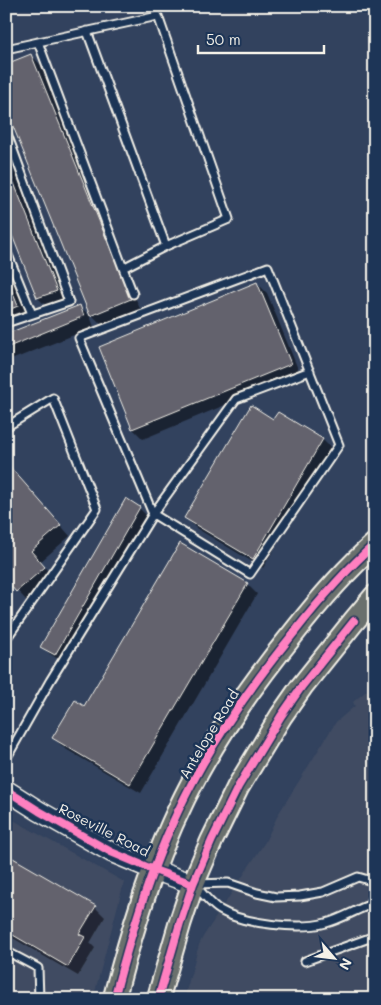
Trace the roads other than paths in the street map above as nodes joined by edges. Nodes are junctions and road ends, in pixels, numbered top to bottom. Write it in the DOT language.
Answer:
graph roads {
  1 [pos="87,31"];
  2 [pos="38,42"];
  3 [pos="6,49"];
  4 [pos="6,131"];
  5 [pos="166,246"];
  6 [pos="6,250"];
  7 [pos="123,268"];
  8 [pos="133,294"];
  9 [pos="32,314"];
  10 [pos="6,323"];
  11 [pos="310,371"];
  12 [pos="6,427"];
  13 [pos="153,514"];
  14 [pos="375,544"];
  15 [pos="375,596"];
  16 [pos="6,639"];
  17 [pos="6,759"];
  18 [pos="6,790"];
  19 [pos="154,870"];
  20 [pos="375,882"];
  21 [pos="193,884"];
  22 [pos="375,892"];
  23 [pos="375,936"];
  24 [pos="6,951"];
  25 [pos="305,961"];
  26 [pos="39,999"];
  27 [pos="114,999"];
  28 [pos="158,999"];
  1 -- 2 [label="lane"];
  1 -- 5 [label="lane"];
  1 -- 5 [label="lane"];
  2 -- 3 [label="lane"];
  2 -- 7 [label="lane"];
  4 -- 9 [label="lane"];
  5 -- 7 [label="lane"];
  6 -- 9 [label="lane"];
  7 -- 8 [label="lane"];
  9 -- 10 [label="lane"];
  11 -- 13 [label="lane"];
  11 -- 13 [label="lane"];
  11 -- 13 [label="lane"];
  12 -- 16 [label="lane"];
  13 -- 17 [label="lane"];
  14 -- 19 [label="main road, Antelope Road"];
  15 -- 21 [label="main road"];
  18 -- 19 [label="main road, Roseville Road"];
  19 -- 21 [label="main road, Roseville Road"];
  19 -- 27 [label="main road, Antelope Road"];
  20 -- 21 [label="lane"];
  21 -- 22 [label="lane"];
  21 -- 28 [label="main road"];
  23 -- 25 [label="lane"];
  24 -- 26 [label="lane"];
}
